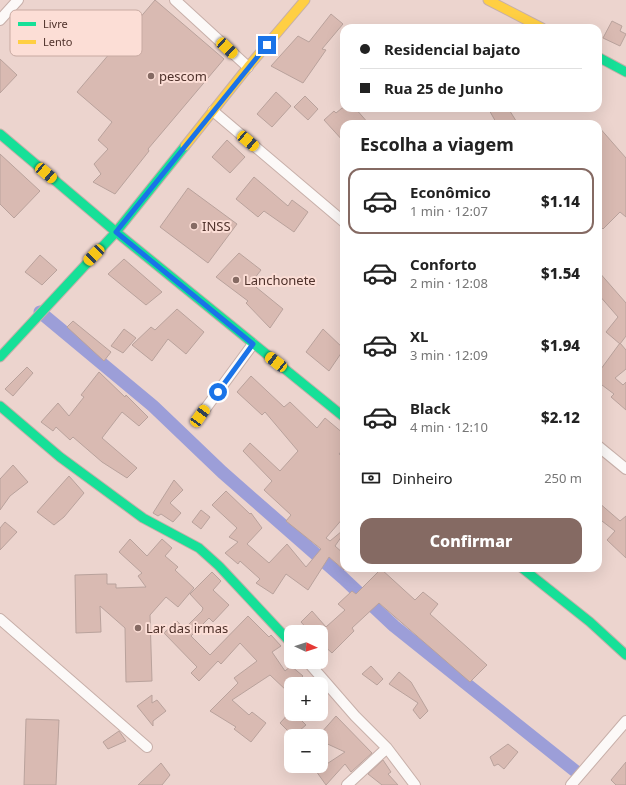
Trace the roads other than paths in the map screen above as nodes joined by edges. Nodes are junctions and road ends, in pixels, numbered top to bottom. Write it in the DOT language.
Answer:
graph roads {
  1 [pos="18,0"];
  2 [pos="175,0"];
  3 [pos="305,0"];
  4 [pos="488,0"];
  5 [pos="0,20"];
  6 [pos="534,24"];
  7 [pos="602,59"];
  8 [pos="248,67"];
  9 [pos="626,72"];
  10 [pos="213,111"];
  11 [pos="0,134"];
  12 [pos="340,219"];
  13 [pos="116,232"];
  14 [pos="253,344"];
  15 [pos="0,357"];
  16 [pos="0,406"];
  17 [pos="340,414"];
  18 [pos="200,416"];
  19 [pos="602,449"];
  20 [pos="626,469"];
  21 [pos="527,572"];
  22 [pos="0,619"];
  23 [pos="284,636"];
  24 [pos="626,655"];
  25 [pos="314,669"];
  26 [pos="626,721"];
  27 [pos="147,747"];
  28 [pos="387,748"];
  29 [pos="346,785"];
  30 [pos="415,785"];
  31 [pos="571,785"];
  1 -- 5 [label="street"];
  2 -- 8 [label="street"];
  3 -- 8 [label="street"];
  4 -- 6 [label="street"];
  7 -- 9 [label="street"];
  8 -- 10 [label="street"];
  10 -- 12 [label="street"];
  10 -- 13 [label="street"];
  11 -- 13 [label="street"];
  13 -- 14 [label="street"];
  13 -- 15 [label="street"];
  14 -- 17 [label="street"];
  14 -- 18 [label="street"];
  16 -- 23 [label="street"];
  19 -- 20 [label="street"];
  21 -- 24 [label="street"];
  22 -- 27 [label="street"];
  25 -- 28 [label="street"];
  26 -- 31 [label="street"];
  28 -- 29 [label="street"];
  28 -- 30 [label="street"];
}
